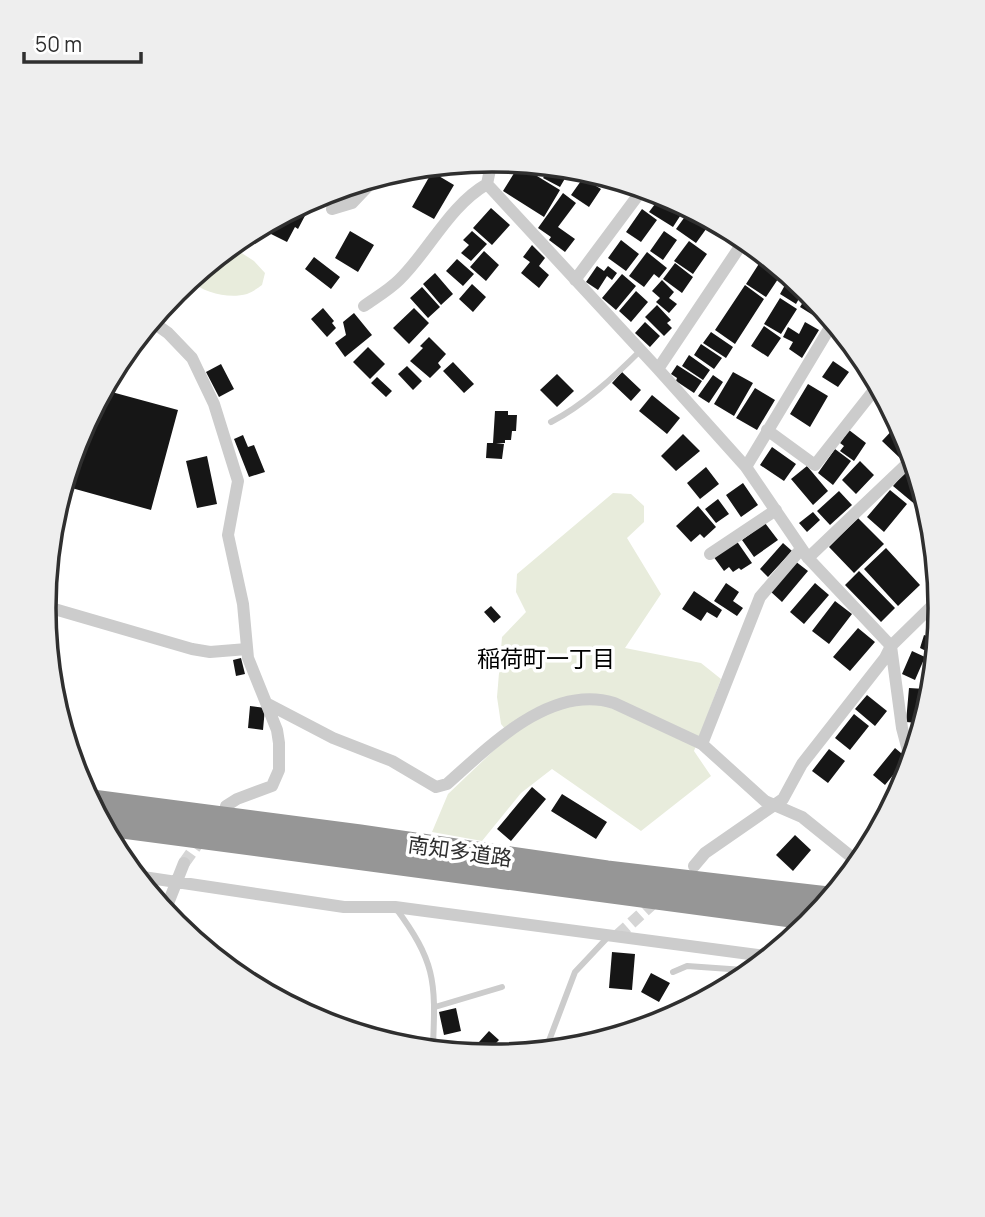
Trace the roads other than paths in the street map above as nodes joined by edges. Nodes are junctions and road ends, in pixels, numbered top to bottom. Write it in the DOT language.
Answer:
graph roads {
  1 [pos="490,172"];
  2 [pos="487,184"];
  3 [pos="365,191"];
  4 [pos="637,197"];
  5 [pos="332,209"];
  6 [pos="739,249"];
  7 [pos="575,280"];
  8 [pos="364,306"];
  9 [pos="159,327"];
  10 [pos="828,330"];
  11 [pos="641,350"];
  12 [pos="658,369"];
  13 [pos="872,392"];
  14 [pos="551,422"];
  15 [pos="767,430"];
  16 [pos="905,465"];
  17 [pos="746,467"];
  18 [pos="776,510"];
  19 [pos="804,553"];
  20 [pos="710,554"];
  21 [pos="929,609"];
  22 [pos="56,610"];
  23 [pos="891,646"];
  24 [pos="247,649"];
  25 [pos="267,703"];
  26 [pos="702,744"];
  27 [pos="907,746"];
  28 [pos="101,802"];
  29 [pos="776,804"];
  30 [pos="226,806"];
  31 [pos="113,826"];
  32 [pos="851,857"];
  33 [pos="184,863"];
  34 [pos="694,866"];
  35 [pos="149,878"];
  36 [pos="176,882"];
  37 [pos="820,897"];
  38 [pos="169,901"];
  39 [pos="395,907"];
  40 [pos="801,917"];
  41 [pos="611,934"];
  42 [pos="758,955"];
  43 [pos="737,970"];
  44 [pos="673,972"];
  45 [pos="502,987"];
  46 [pos="435,1007"];
  47 [pos="433,1041"];
  48 [pos="549,1041"];
  1 -- 2 [label="street"];
  2 -- 7 [label="street"];
  2 -- 8 [label="street"];
  3 -- 5 [label="street"];
  4 -- 7 [label="street"];
  6 -- 12 [label="street"];
  7 -- 11 [label="street"];
  9 -- 24 [label="street"];
  10 -- 15 [label="street"];
  11 -- 12 [label="street"];
  11 -- 14 [label="lane"];
  12 -- 17 [label="street"];
  13 -- 15 [label="street"];
  15 -- 17 [label="street"];
  16 -- 19 [label="street"];
  17 -- 18 [label="street"];
  18 -- 19 [label="street"];
  18 -- 20 [label="street"];
  19 -- 23 [label="street"];
  19 -- 26 [label="street"];
  21 -- 23 [label="street"];
  22 -- 24 [label="street"];
  23 -- 27 [label="street"];
  23 -- 29 [label="street"];
  24 -- 25 [label="street"];
  25 -- 26 [label="street"];
  25 -- 30 [label="street"];
  26 -- 29 [label="street"];
  28 -- 37 [label="highway, 南知多道路"];
  29 -- 32 [label="street"];
  29 -- 34 [label="street"];
  31 -- 40 [label="highway, 南知多道路"];
  33 -- 36 [label="street"];
  35 -- 36 [label="street"];
  36 -- 38 [label="street"];
  36 -- 39 [label="street"];
  39 -- 41 [label="street"];
  39 -- 46 [label="lane"];
  41 -- 42 [label="street"];
  41 -- 48 [label="lane"];
  43 -- 44 [label="lane"];
  45 -- 46 [label="lane"];
  46 -- 47 [label="lane"];
}
